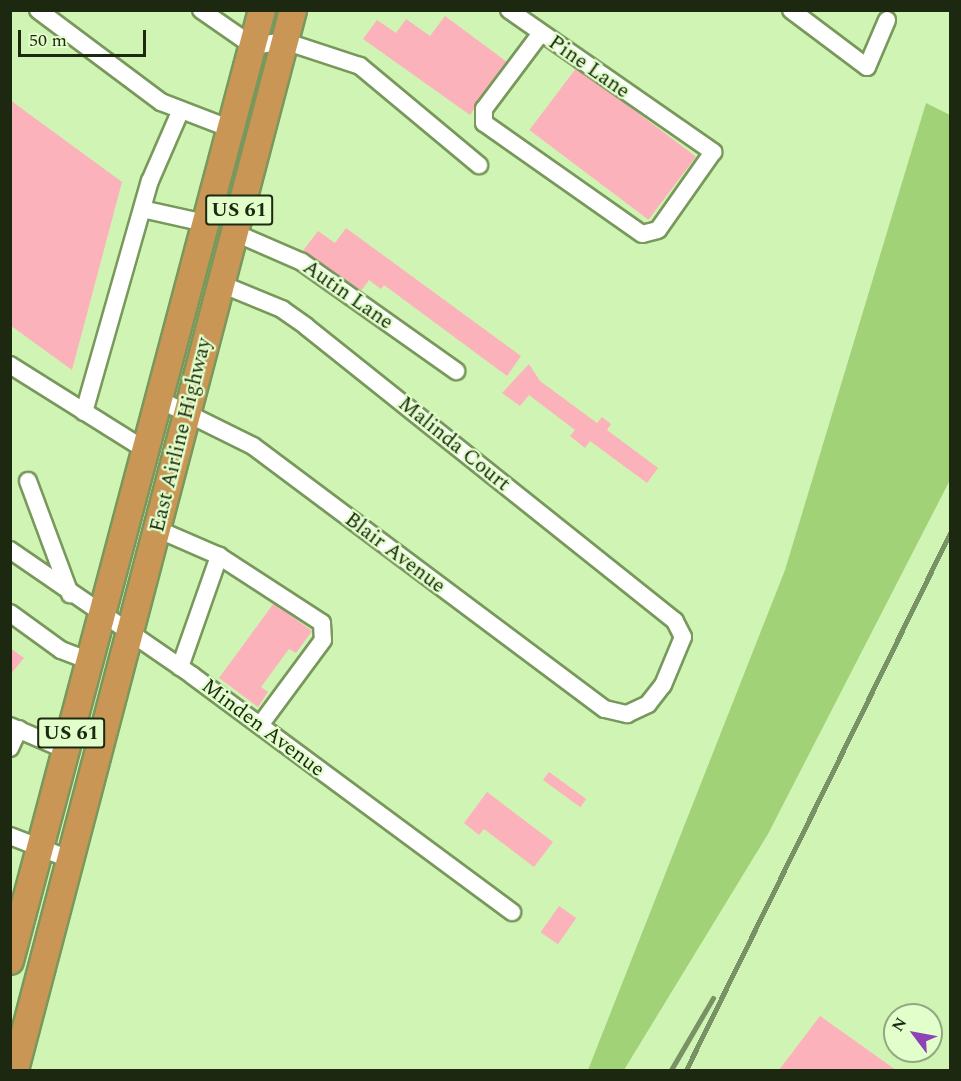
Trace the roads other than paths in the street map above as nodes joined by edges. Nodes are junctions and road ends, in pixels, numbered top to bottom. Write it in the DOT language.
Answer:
graph roads {
  1 [pos="38,10"];
  2 [pos="201,10"];
  3 [pos="262,10"];
  4 [pos="292,10"];
  5 [pos="508,10"];
  6 [pos="791,10"];
  7 [pos="873,10"];
  8 [pos="889,15"];
  9 [pos="541,33"];
  10 [pos="284,41"];
  11 [pos="253,46"];
  12 [pos="180,112"];
  13 [pos="231,129"];
  14 [pos="479,165"];
  15 [pos="142,208"];
  16 [pos="205,223"];
  17 [pos="233,232"];
  18 [pos="219,283"];
  19 [pos="10,365"];
  20 [pos="456,371"];
  21 [pos="158,399"];
  22 [pos="185,410"];
  23 [pos="84,412"];
  24 [pos="144,450"];
  25 [pos="28,482"];
  26 [pos="157,529"];
  27 [pos="10,550"];
  28 [pos="219,556"];
  29 [pos="70,594"];
  30 [pos="10,614"];
  31 [pos="101,616"];
  32 [pos="133,634"];
  33 [pos="89,660"];
  34 [pos="180,667"];
  35 [pos="627,714"];
  36 [pos="260,725"];
  37 [pos="15,728"];
  38 [pos="10,748"];
  39 [pos="66,750"];
  40 [pos="10,836"];
  41 [pos="40,850"];
  42 [pos="74,861"];
  43 [pos="512,912"];
  44 [pos="10,961"];
  45 [pos="15,1071"];
  1 -- 12 [label="street"];
  2 -- 11 [label="street"];
  3 -- 11 [label="highway, East Airline Highway / US 61"];
  4 -- 10 [label="highway, East Airline Highway / US 61"];
  5 -- 9 [label="street, Pine Lane"];
  6 -- 8 [label="street"];
  7 -- 8 [label="street"];
  9 -- 9 [label="street, Pine Lane"];
  10 -- 11 [label="street"];
  10 -- 14 [label="street"];
  10 -- 17 [label="highway, East Airline Highway / US 61"];
  11 -- 13 [label="highway, East Airline Highway / US 61"];
  12 -- 13 [label="street"];
  12 -- 15 [label="street"];
  13 -- 16 [label="highway, East Airline Highway / US 61"];
  15 -- 16 [label="street"];
  15 -- 23 [label="street"];
  16 -- 21 [label="highway, East Airline Highway / US 61"];
  17 -- 18 [label="highway, East Airline Highway / US 61"];
  17 -- 20 [label="street, Autin Lane"];
  18 -- 22 [label="highway, East Airline Highway / US 61"];
  18 -- 35 [label="street, Malinda Court"];
  19 -- 23 [label="street"];
  21 -- 22 [label="street, Blair Avenue"];
  21 -- 24 [label="highway, East Airline Highway / US 61"];
  22 -- 26 [label="highway, East Airline Highway / US 61"];
  22 -- 35 [label="street, Blair Avenue"];
  23 -- 24 [label="street"];
  24 -- 31 [label="highway, East Airline Highway / US 61"];
  25 -- 29 [label="street"];
  26 -- 28 [label="street"];
  26 -- 32 [label="highway, East Airline Highway / US 61"];
  27 -- 29 [label="street, Minden Avenue"];
  28 -- 34 [label="street"];
  28 -- 36 [label="street"];
  29 -- 31 [label="street, Minden Avenue"];
  30 -- 33 [label="street"];
  31 -- 32 [label="street, Minden Avenue"];
  31 -- 33 [label="highway, East Airline Highway / US 61"];
  32 -- 34 [label="street, Minden Avenue"];
  32 -- 42 [label="highway, East Airline Highway / US 61"];
  33 -- 39 [label="highway, East Airline Highway / US 61"];
  34 -- 36 [label="street, Minden Avenue"];
  36 -- 43 [label="street, Minden Avenue"];
  37 -- 38 [label="street"];
  37 -- 39 [label="street"];
  39 -- 41 [label="highway, East Airline Highway / US 61"];
  40 -- 41 [label="street"];
  41 -- 42 [label="street"];
  41 -- 44 [label="highway, US 61"];
  42 -- 45 [label="highway, US 61"];
}
